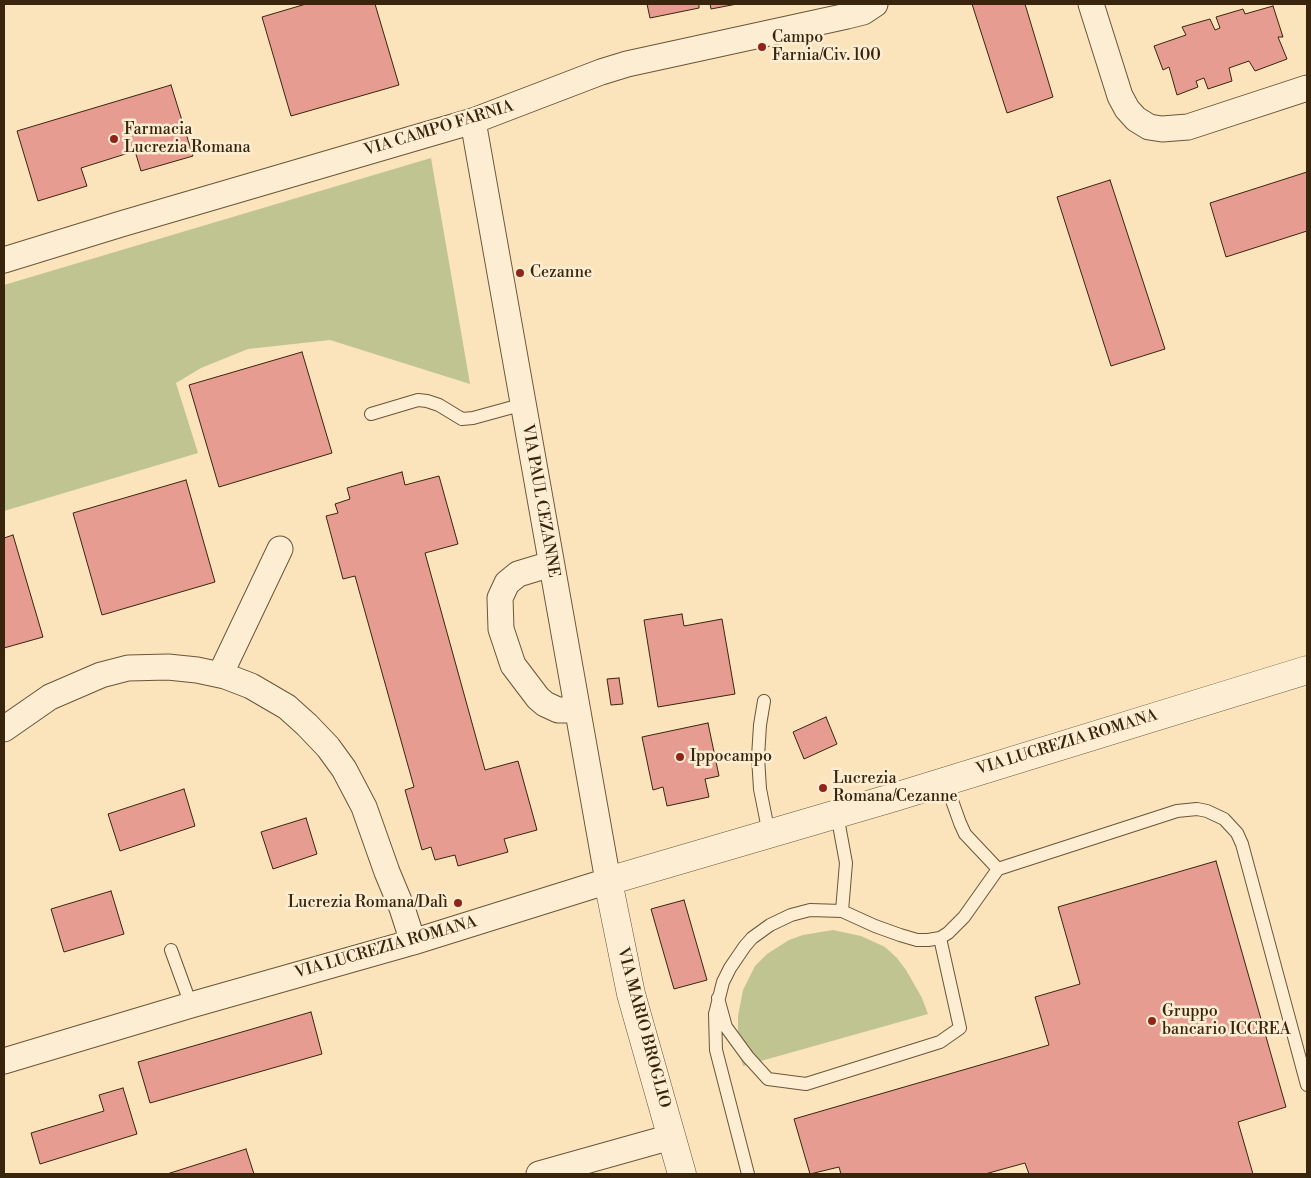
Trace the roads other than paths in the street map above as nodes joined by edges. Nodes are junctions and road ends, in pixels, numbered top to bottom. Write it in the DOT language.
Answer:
graph roads {
  1 [pos="875,4"];
  2 [pos="1091,4"];
  3 [pos="1307,88"];
  4 [pos="473,121"];
  5 [pos="4,260"];
  6 [pos="524,404"];
  7 [pos="371,414"];
  8 [pos="280,549"];
  9 [pos="551,564"];
  10 [pos="1307,670"];
  11 [pos="220,675"];
  12 [pos="764,701"];
  13 [pos="578,710"];
  14 [pos="4,729"];
  15 [pos="945,781"];
  16 [pos="837,814"];
  17 [pos="769,834"];
  18 [pos="998,869"];
  19 [pos="608,881"];
  20 [pos="842,912"];
  21 [pos="940,938"];
  22 [pos="413,942"];
  23 [pos="171,950"];
  24 [pos="718,998"];
  25 [pos="191,1005"];
  26 [pos="4,1061"];
  27 [pos="1307,1085"];
  28 [pos="671,1137"];
  29 [pos="539,1174"];
  30 [pos="682,1174"];
  31 [pos="748,1174"];
  1 -- 4 [label="street, VIA CAMPO FARNIA"];
  2 -- 3 [label="street"];
  4 -- 5 [label="street, VIA CAMPO FARNIA"];
  4 -- 6 [label="street, VIA PAUL CEZANNE"];
  6 -- 7 [label="lane"];
  6 -- 9 [label="street, VIA PAUL CEZANNE"];
  8 -- 11 [label="street"];
  9 -- 13 [label="street, VIA PAUL CEZANNE"];
  9 -- 13 [label="street"];
  10 -- 15 [label="street, VIA LUCREZIA ROMANA"];
  11 -- 14 [label="street"];
  11 -- 22 [label="street"];
  12 -- 17 [label="lane"];
  13 -- 19 [label="street, VIA PAUL CEZANNE"];
  15 -- 16 [label="street, VIA LUCREZIA ROMANA"];
  15 -- 18 [label="lane"];
  16 -- 17 [label="street, VIA LUCREZIA ROMANA"];
  16 -- 20 [label="lane"];
  17 -- 19 [label="street, VIA LUCREZIA ROMANA"];
  18 -- 21 [label="lane"];
  18 -- 27 [label="lane"];
  19 -- 22 [label="street, VIA LUCREZIA ROMANA"];
  19 -- 28 [label="street, VIA MARIO BROGLIO"];
  20 -- 21 [label="lane"];
  20 -- 24 [label="lane"];
  21 -- 24 [label="lane"];
  22 -- 25 [label="street, VIA LUCREZIA ROMANA"];
  23 -- 25 [label="lane"];
  24 -- 31 [label="lane"];
  25 -- 26 [label="street, VIA LUCREZIA ROMANA"];
  28 -- 29 [label="street"];
  28 -- 30 [label="street, VIA MARIO BROGLIO"];
}
